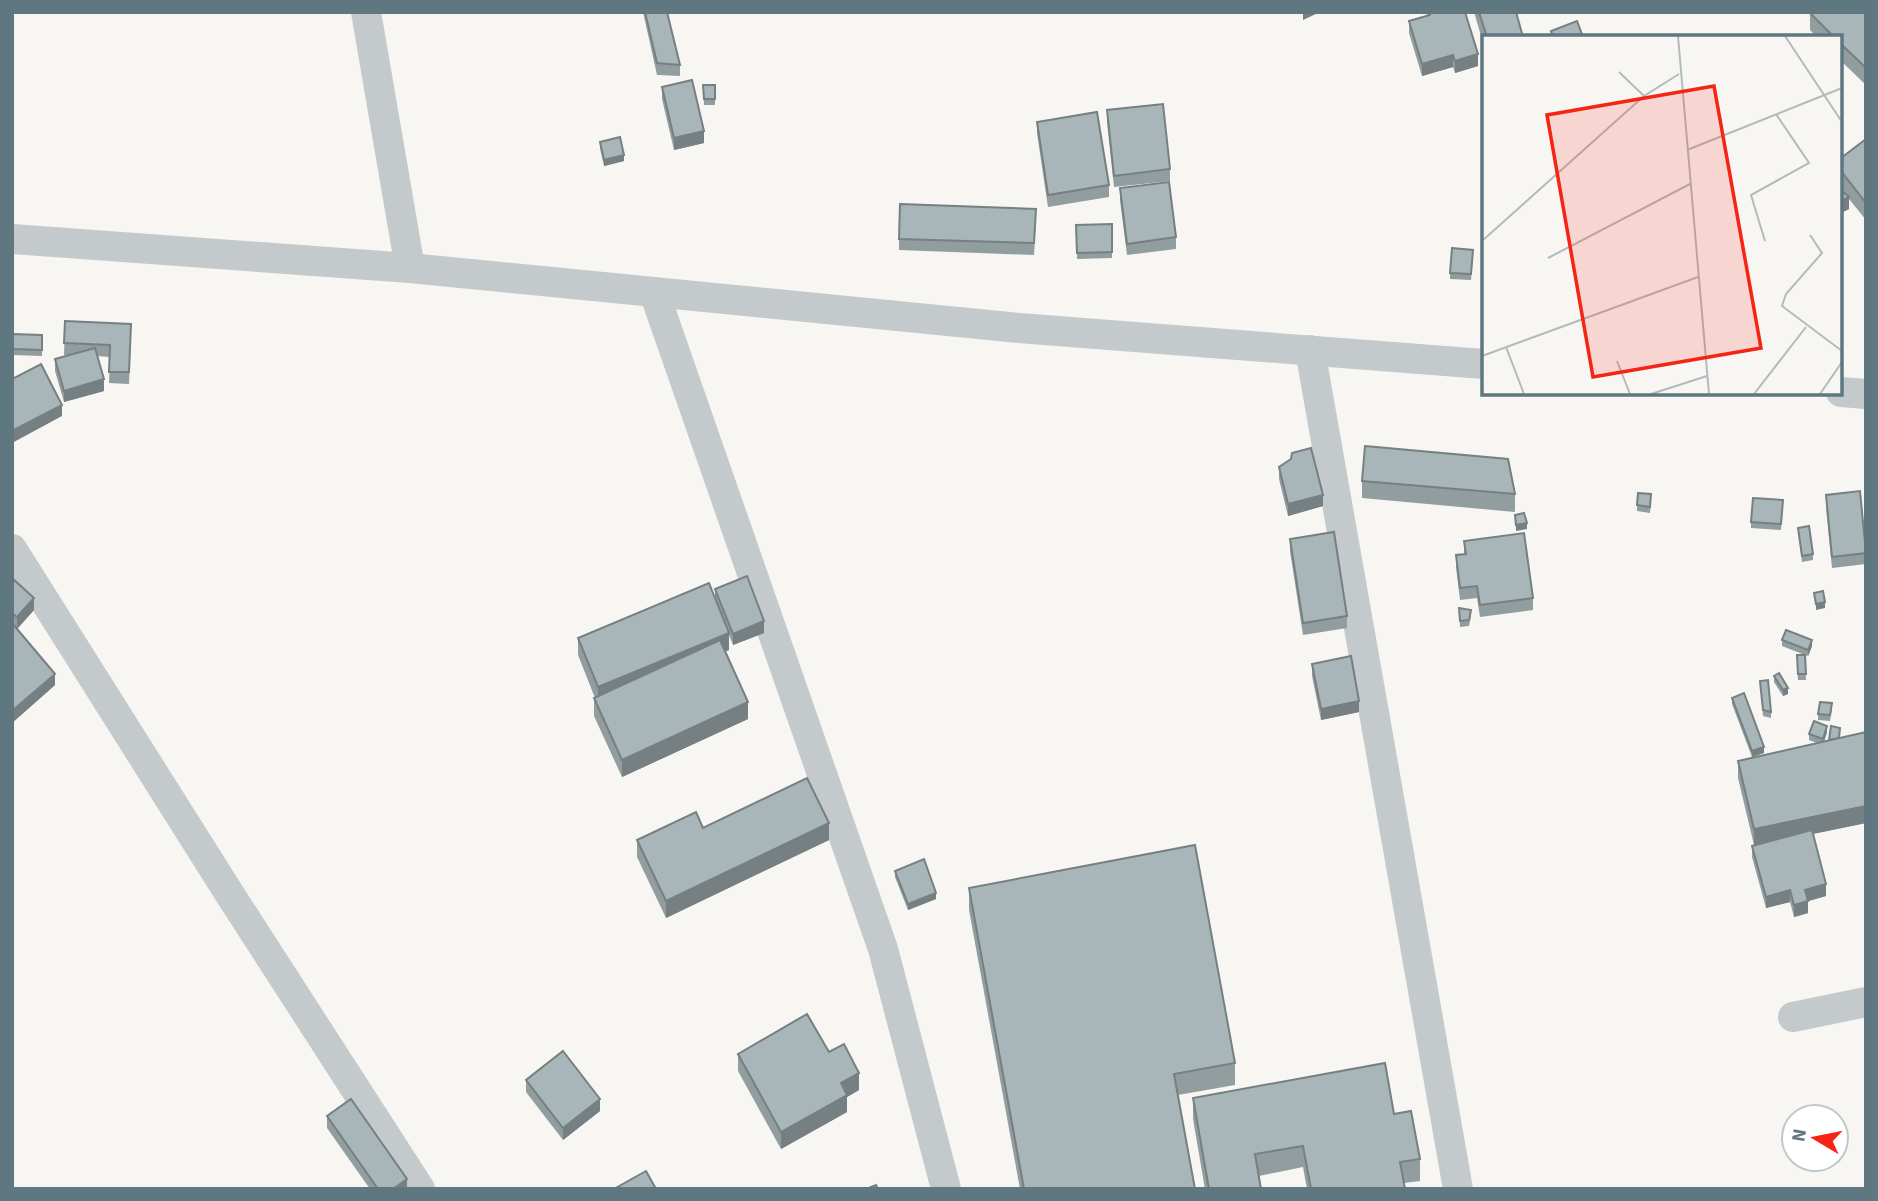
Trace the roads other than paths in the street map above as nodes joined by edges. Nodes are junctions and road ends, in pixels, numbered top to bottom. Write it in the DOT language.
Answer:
graph roads {
  1 [pos="366,12"];
  2 [pos="12,240"];
  3 [pos="410,268"];
  4 [pos="653,292"];
  5 [pos="1310,350"];
  6 [pos="1482,364"];
  7 [pos="1843,392"];
  8 [pos="1866,394"];
  9 [pos="12,549"];
  10 [pos="1866,1002"];
  11 [pos="1793,1017"];
  12 [pos="419,1189"];
  13 [pos="946,1189"];
  14 [pos="1458,1189"];
  1 -- 3 [label="street"];
  2 -- 3 [label="street"];
  3 -- 4 [label="street"];
  4 -- 5 [label="street"];
  4 -- 13 [label="street"];
  5 -- 6 [label="street"];
  5 -- 14 [label="street"];
  7 -- 8 [label="street"];
  9 -- 12 [label="street"];
  10 -- 11 [label="street"];
}
